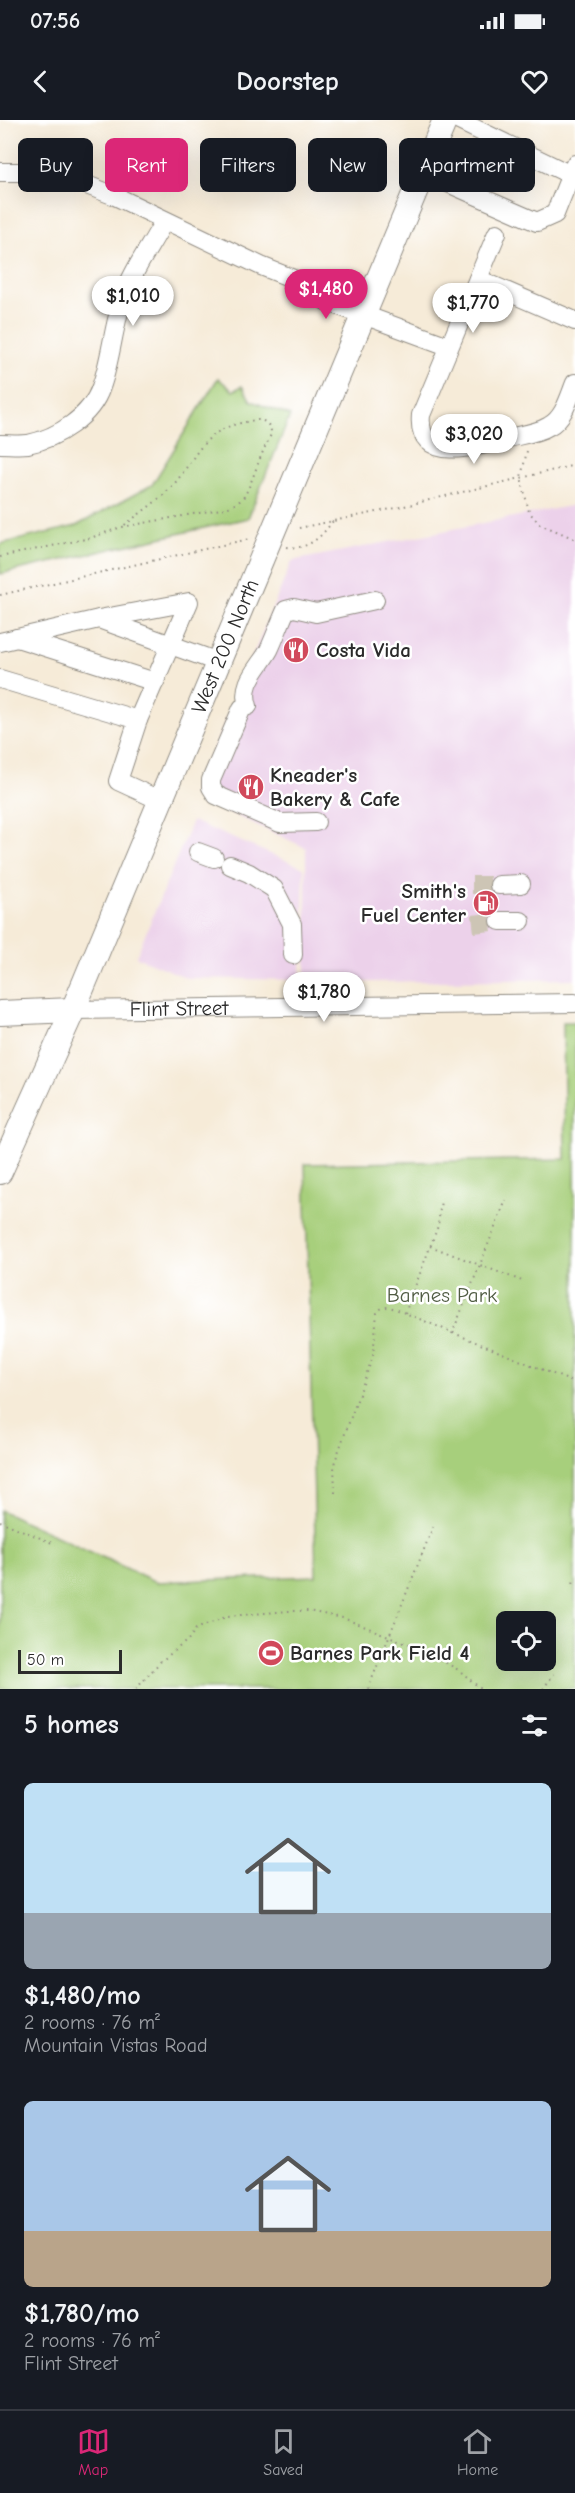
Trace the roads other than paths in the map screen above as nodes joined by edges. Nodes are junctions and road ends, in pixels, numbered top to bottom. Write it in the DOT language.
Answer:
graph roads {
  1 [pos="445,120"];
  2 [pos="457,120"];
  3 [pos="437,138"];
  4 [pos="573,169"];
  5 [pos="0,172"];
  6 [pos="415,192"];
  7 [pos="469,192"];
  8 [pos="164,221"];
  9 [pos="497,233"];
  10 [pos="478,279"];
  11 [pos="367,307"];
  12 [pos="575,321"];
  13 [pos="448,346"];
  14 [pos="575,383"];
  15 [pos="0,444"];
  16 [pos="375,600"];
  17 [pos="99,619"];
  18 [pos="8,640"];
  19 [pos="171,645"];
  20 [pos="218,662"];
  21 [pos="0,679"];
  22 [pos="155,682"];
  23 [pos="138,720"];
  24 [pos="159,800"];
  25 [pos="316,822"];
  26 [pos="214,858"];
  27 [pos="522,884"];
  28 [pos="499,885"];
  29 [pos="500,921"];
  30 [pos="521,921"];
  31 [pos="293,955"];
  32 [pos="575,1003"];
  33 [pos="73,1010"];
  34 [pos="0,1013"];
  35 [pos="0,1172"];
  1 -- 3 [label="main road, West 200 North"];
  2 -- 4 [label="street"];
  4 -- 7 [label="street"];
  5 -- 8 [label="street"];
  6 -- 11 [label="main road, West 200 North"];
  8 -- 11 [label="street"];
  8 -- 15 [label="street"];
  9 -- 10 [label="street"];
  10 -- 12 [label="street"];
  10 -- 13 [label="street"];
  11 -- 13 [label="street"];
  11 -- 20 [label="main road, West 200 North"];
  13 -- 14 [label="street"];
  16 -- 25 [label="street"];
  17 -- 18 [label="street"];
  17 -- 19 [label="street"];
  17 -- 19 [label="street"];
  18 -- 22 [label="street"];
  19 -- 20 [label="street"];
  19 -- 22 [label="street"];
  20 -- 24 [label="main road, West 200 North"];
  21 -- 23 [label="street"];
  22 -- 23 [label="street"];
  23 -- 24 [label="street"];
  24 -- 33 [label="main road, West 200 North"];
  26 -- 31 [label="street"];
  27 -- 28 [label="street"];
  29 -- 30 [label="street"];
  32 -- 33 [label="street, Flint Street"];
  33 -- 34 [label="main road, Flint Street"];
  33 -- 35 [label="main road, West 200 North"];
}
